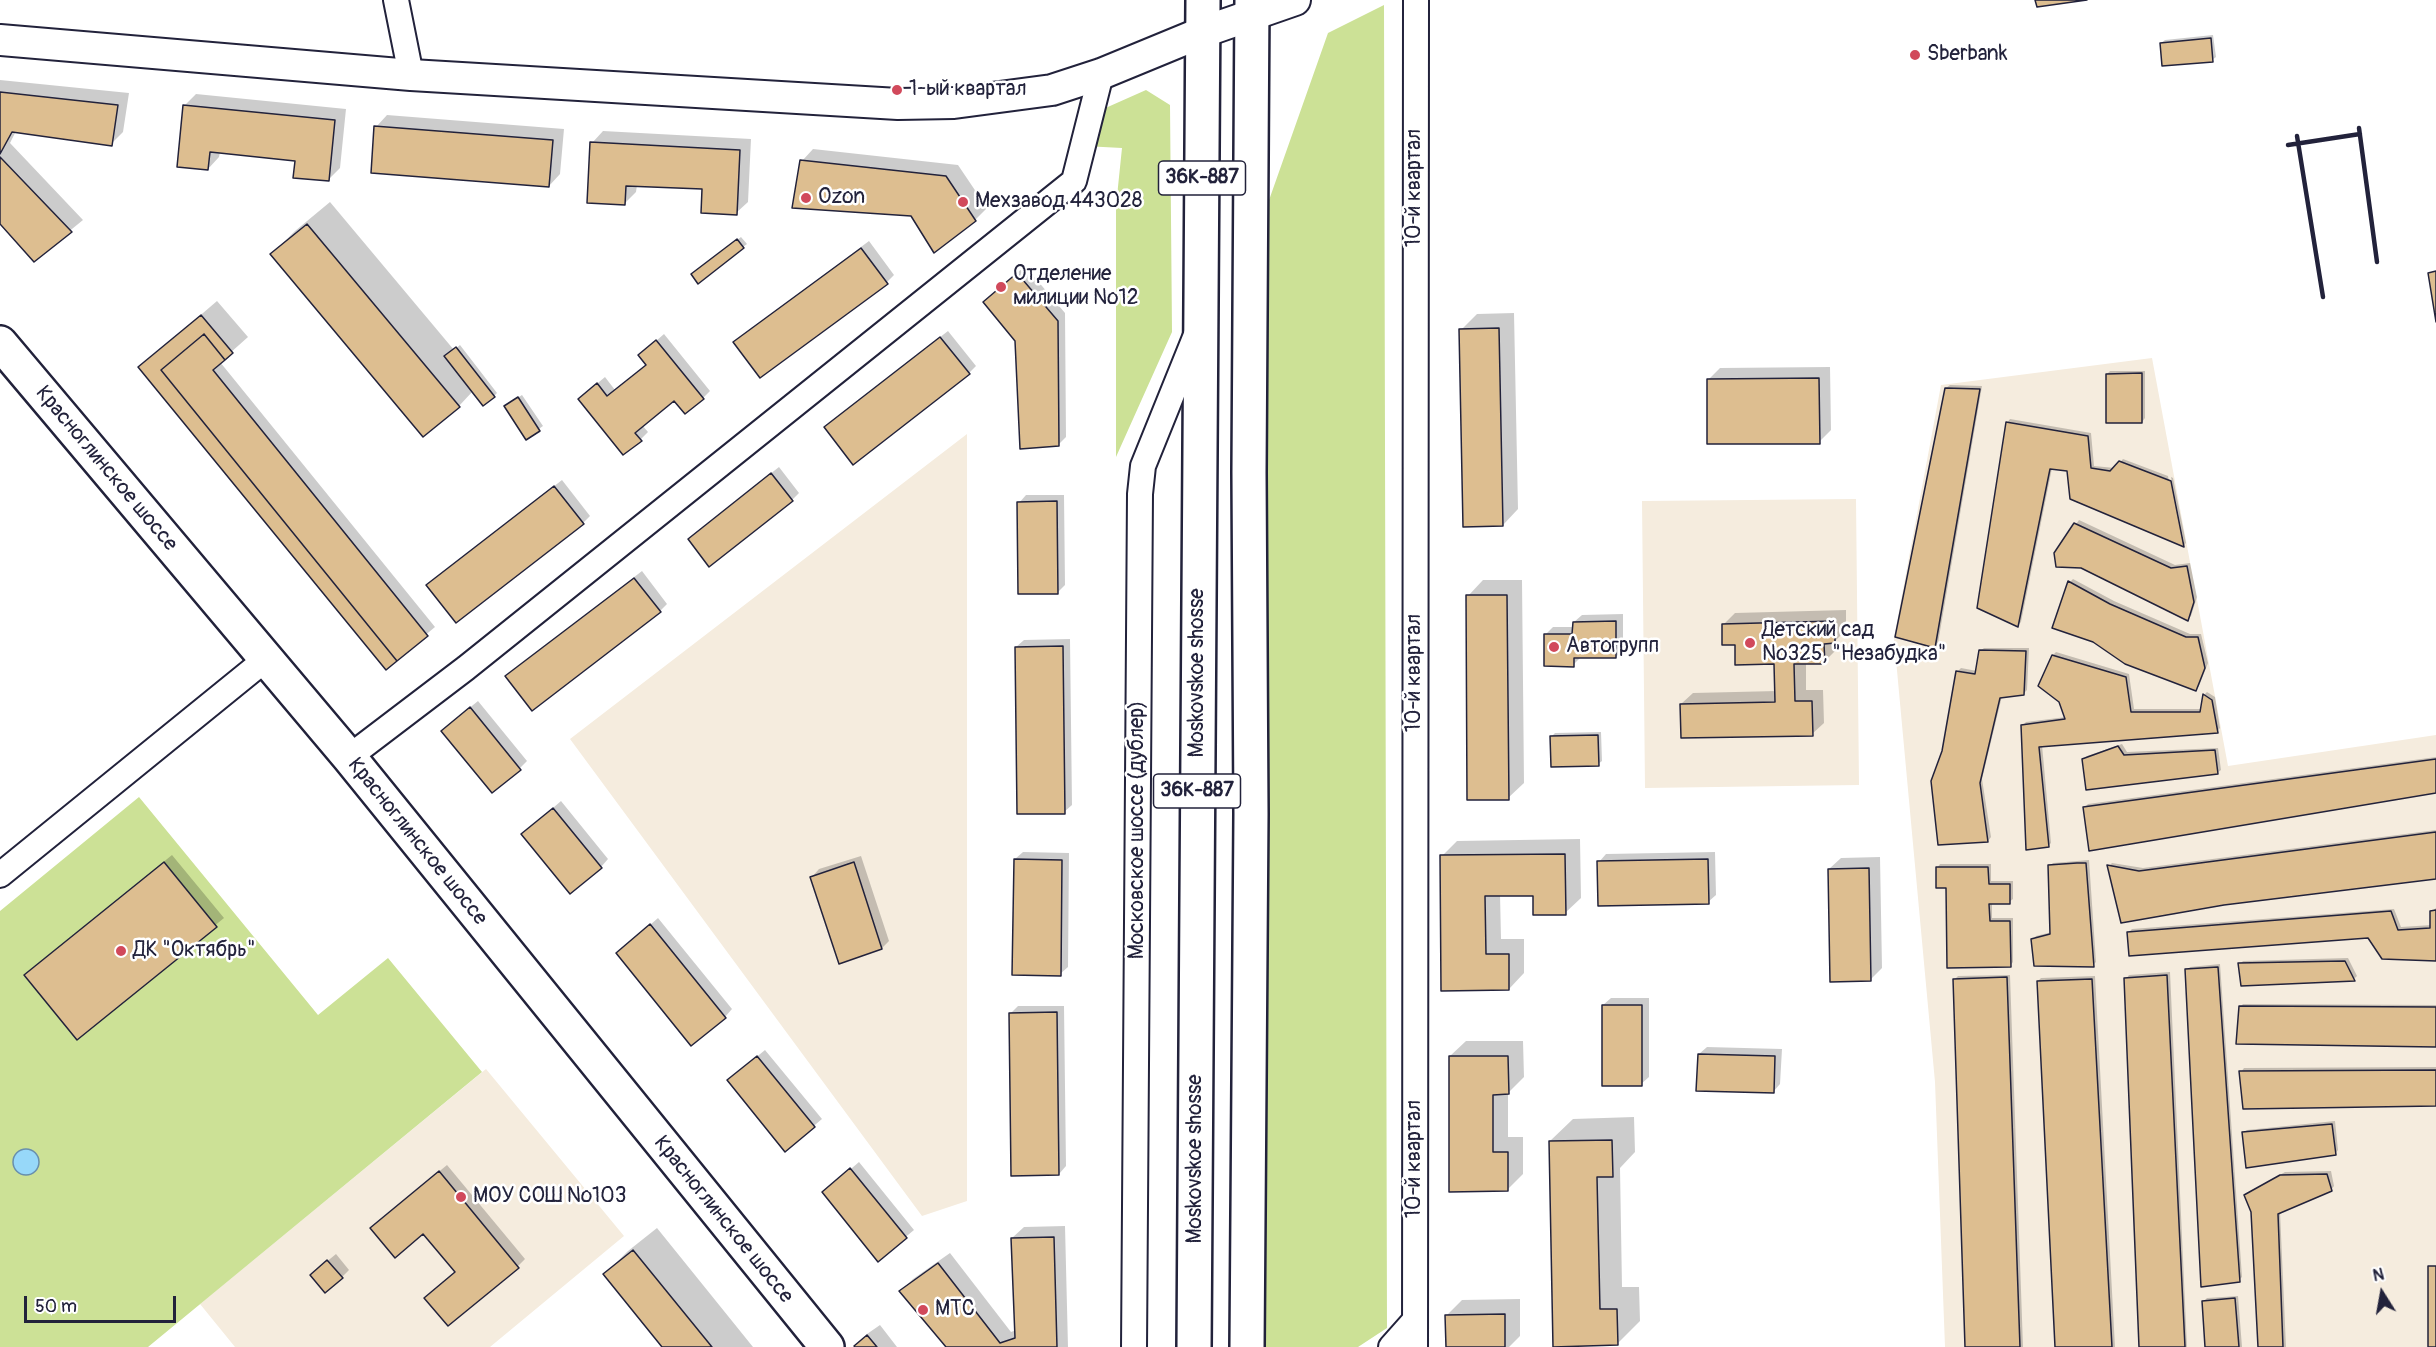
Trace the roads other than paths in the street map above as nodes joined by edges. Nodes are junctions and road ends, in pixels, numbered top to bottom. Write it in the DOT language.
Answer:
graph roads {
  1 [pos="396,0"];
  2 [pos="1203,0"];
  3 [pos="1295,0"];
  4 [pos="1416,0"];
  5 [pos="1252,7"];
  6 [pos="1203,32"];
  7 [pos="0,40"];
  8 [pos="1101,74"];
  9 [pos="411,75"];
  10 [pos="1200,324"];
  11 [pos="0,344"];
  12 [pos="266,659"];
  13 [pos="349,757"];
  14 [pos="0,875"];
  15 [pos="1415,1320"];
  16 [pos="827,1347"];
  17 [pos="1134,1347"];
  18 [pos="1194,1347"];
  19 [pos="1247,1347"];
  20 [pos="1391,1347"];
  21 [pos="1415,1347"];
  1 -- 9 [label="street"];
  2 -- 6 [label="main road, Moskovskoe shosse / 36К-887"];
  3 -- 5 [label="street"];
  4 -- 15 [label="street, 10-й квартал"];
  5 -- 6 [label="street"];
  5 -- 19 [label="main road, 36К-887"];
  6 -- 8 [label="street"];
  6 -- 10 [label="main road, Moskovskoe shosse / 36К-887"];
  7 -- 9 [label="street"];
  8 -- 9 [label="street"];
  8 -- 13 [label="street"];
  10 -- 17 [label="street, Московское шоссе (дублер)"];
  10 -- 18 [label="main road, Moskovskoe shosse / 36К-887"];
  11 -- 12 [label="main road, Красноглинское шоссе"];
  12 -- 13 [label="main road, Красноглинское шоссе"];
  12 -- 14 [label="street"];
  13 -- 16 [label="main road, Красноглинское шоссе"];
  15 -- 20 [label="street"];
  15 -- 21 [label="street, 10-й квартал"];
}
